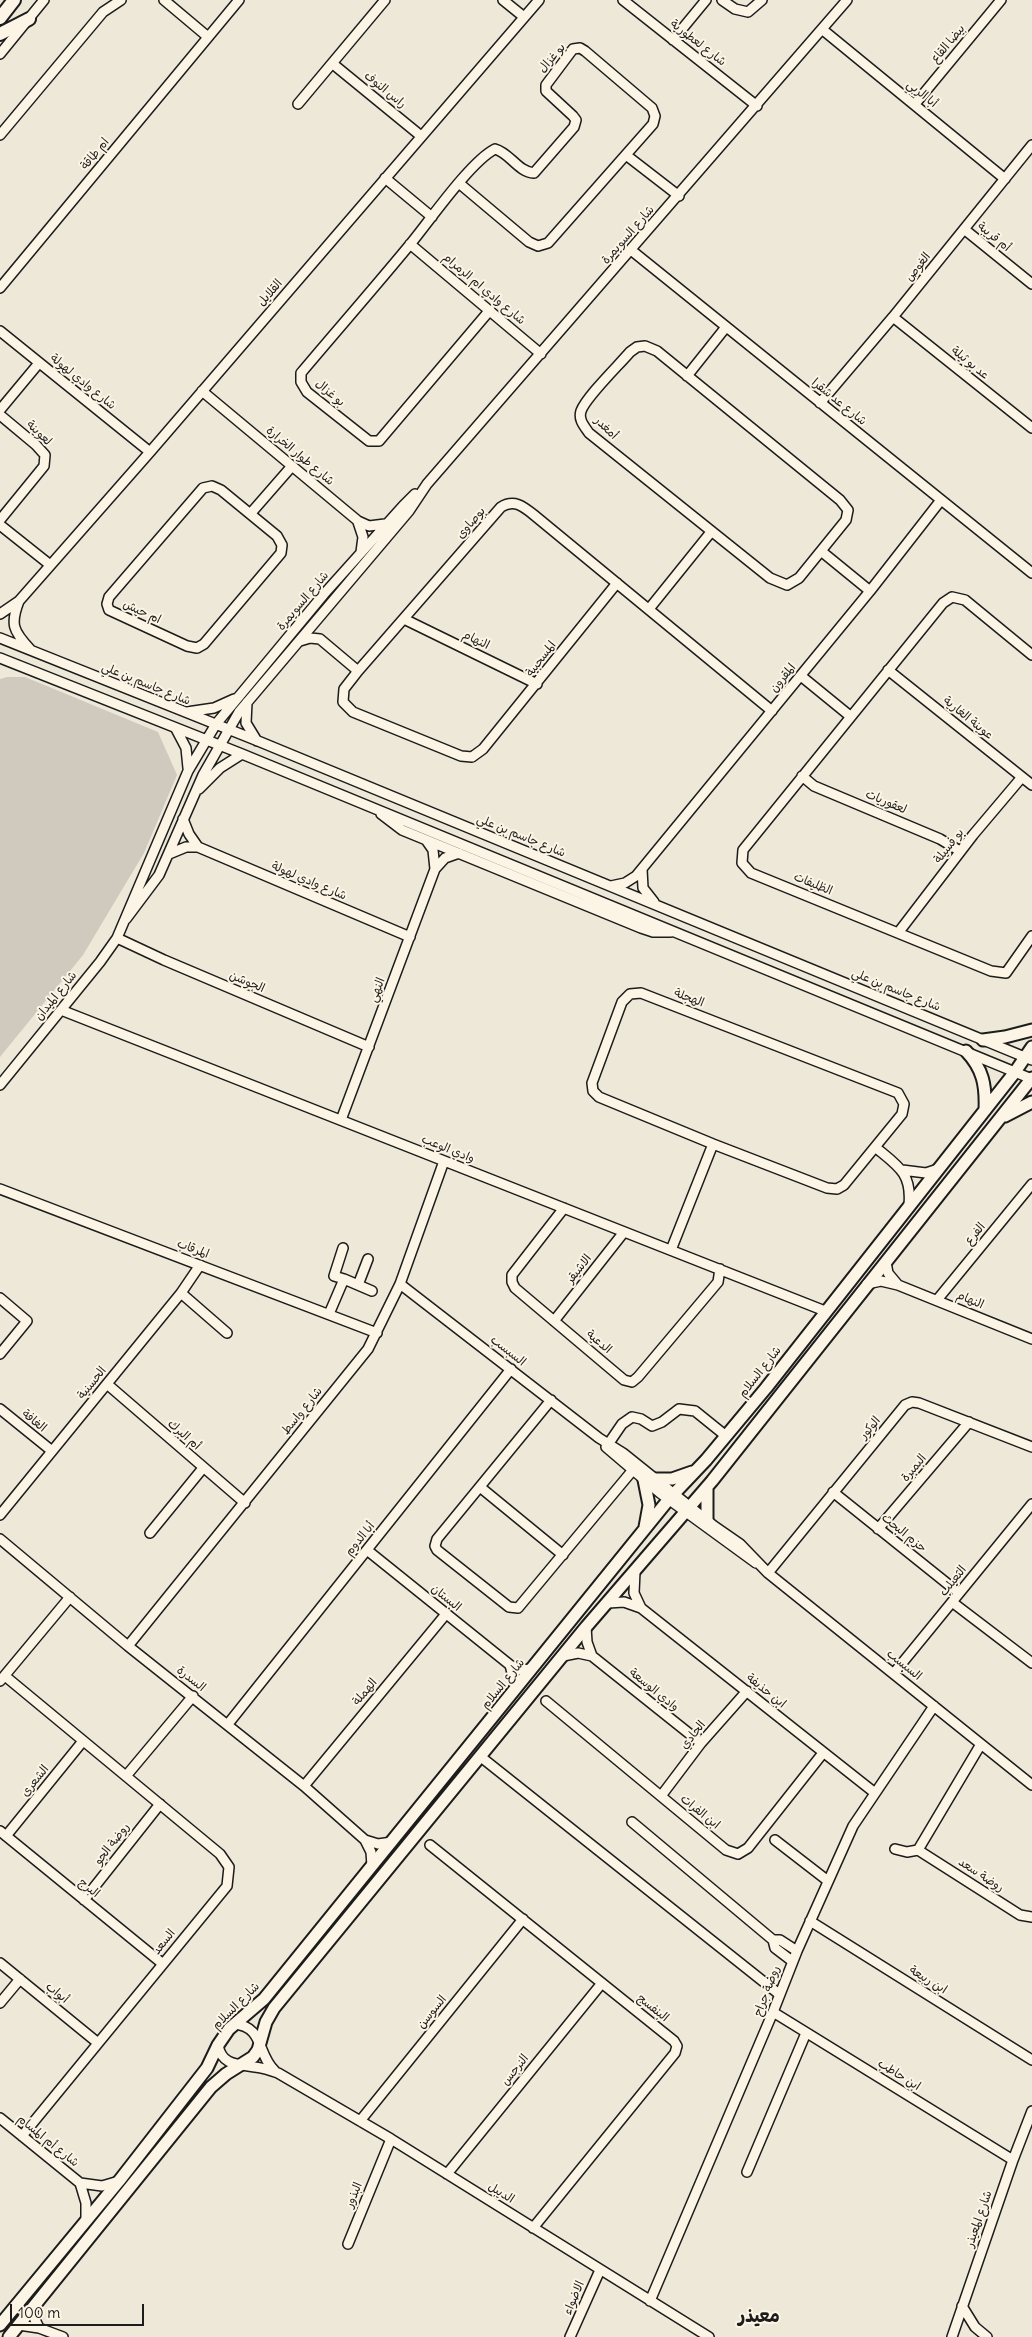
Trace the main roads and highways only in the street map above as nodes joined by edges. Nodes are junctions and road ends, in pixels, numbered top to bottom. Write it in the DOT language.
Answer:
graph roads {
  1 [pos="14,0"];
  2 [pos="0,18"];
  3 [pos="29,19"];
  4 [pos="0,34"];
  5 [pos="1032,1030"];
  6 [pos="983,1040"];
  7 [pos="1032,1047"];
  8 [pos="966,1052"];
  9 [pos="1029,1058"];
  10 [pos="1032,1079"];
  11 [pos="1032,1102"];
  12 [pos="985,1110"];
  13 [pos="999,1119"];
  14 [pos="696,1471"];
  15 [pos="707,1487"];
  16 [pos="707,1520"];
  17 [pos="645,1531"];
  18 [pos="0,2325"];
  19 [pos="9,2337"];
  1 -- 2 [label="highway"];
  3 -- 4 [label="highway"];
  5 -- 6 [label="main road"];
  7 -- 9 [label="main road, شارع السلام"];
  8 -- 12 [label="main road"];
  9 -- 12 [label="main road, شارع السلام"];
  10 -- 13 [label="main road"];
  11 -- 13 [label="main road"];
  12 -- 14 [label="main road, شارع السلام"];
  13 -- 15 [label="main road"];
  14 -- 17 [label="main road, شارع السلام"];
  14 -- 17 [label="main road"];
  15 -- 16 [label="main road"];
  15 -- 19 [label="main road"];
  17 -- 18 [label="main road, شارع السلام"];
}
